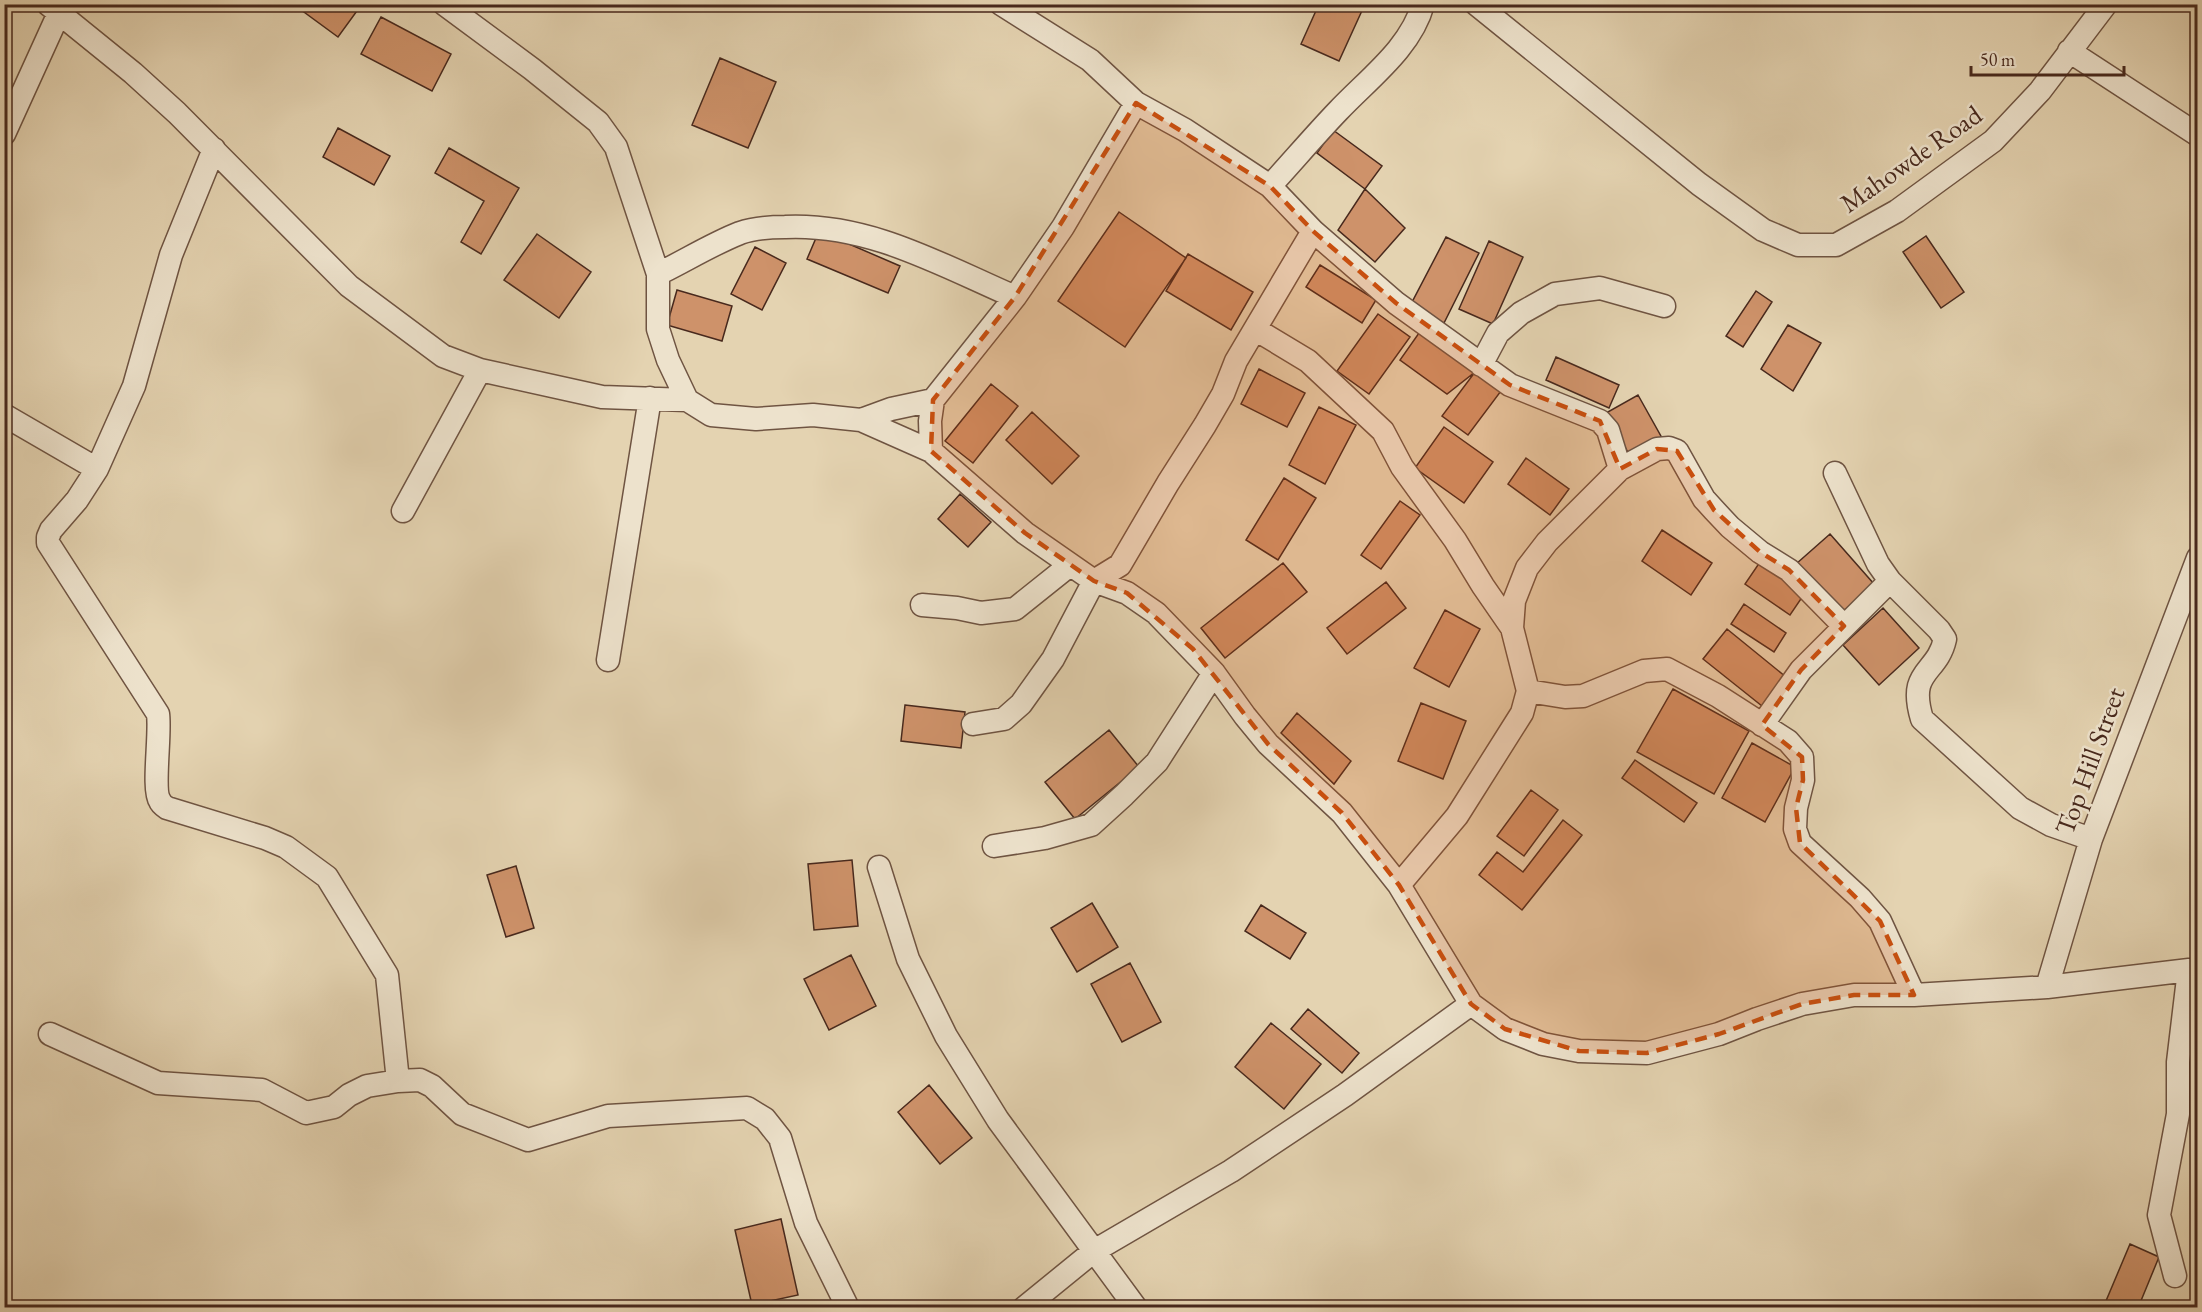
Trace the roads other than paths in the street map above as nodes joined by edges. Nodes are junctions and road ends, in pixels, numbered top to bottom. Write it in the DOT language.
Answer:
graph roads {
  1 [pos="444,4"];
  2 [pos="1001,4"];
  3 [pos="1423,4"];
  4 [pos="1476,4"];
  5 [pos="2106,4"];
  6 [pos="54,9"];
  7 [pos="2069,51"];
  8 [pos="1136,103"];
  9 [pos="4,134"];
  10 [pos="2198,135"];
  11 [pos="214,149"];
  12 [pos="1270,186"];
  13 [pos="1313,231"];
  14 [pos="657,274"];
  15 [pos="1016,297"];
  16 [pos="1664,306"];
  17 [pos="1255,329"];
  18 [pos="1481,365"];
  19 [pos="480,370"];
  20 [pos="650,398"];
  21 [pos="687,400"];
  22 [pos="933,400"];
  23 [pos="4,415"];
  24 [pos="861,420"];
  25 [pos="931,451"];
  26 [pos="97,469"];
  27 [pos="1620,469"];
  28 [pos="1835,473"];
  29 [pos="403,511"];
  30 [pos="2198,558"];
  31 [pos="1070,565"];
  32 [pos="1094,581"];
  33 [pos="1890,581"];
  34 [pos="922,605"];
  35 [pos="1844,626"];
  36 [pos="1512,628"];
  37 [pos="608,660"];
  38 [pos="1214,673"];
  39 [pos="1528,691"];
  40 [pos="973,724"];
  41 [pos="1762,725"];
  42 [pos="2091,839"];
  43 [pos="994,846"];
  44 [pos="879,867"];
  45 [pos="1399,885"];
  46 [pos="2193,970"];
  47 [pos="2047,987"];
  48 [pos="1914,995"];
  49 [pos="1471,1004"];
  50 [pos="50,1034"];
  51 [pos="398,1081"];
  52 [pos="1094,1251"];
  53 [pos="2175,1276"];
  54 [pos="848,1308"];
  55 [pos="1024,1308"];
  56 [pos="1136,1308"];
  1 -- 14 [label="street"];
  2 -- 8 [label="street"];
  3 -- 12 [label="street"];
  4 -- 7 [label="street, Mahowde Road"];
  5 -- 7 [label="street, Mahowde Road"];
  6 -- 9 [label="street"];
  6 -- 11 [label="street"];
  7 -- 10 [label="street"];
  8 -- 12 [label="street"];
  8 -- 15 [label="street"];
  11 -- 19 [label="street"];
  11 -- 26 [label="street"];
  12 -- 13 [label="street"];
  13 -- 17 [label="street"];
  13 -- 18 [label="street"];
  14 -- 15 [label="street"];
  14 -- 21 [label="street"];
  15 -- 22 [label="street"];
  16 -- 18 [label="street"];
  17 -- 32 [label="street"];
  17 -- 36 [label="street"];
  18 -- 27 [label="street"];
  19 -- 20 [label="street"];
  19 -- 29 [label="street"];
  20 -- 21 [label="street"];
  20 -- 37 [label="street"];
  21 -- 24 [label="street"];
  22 -- 24 [label="street"];
  22 -- 25 [label="street"];
  23 -- 26 [label="street"];
  24 -- 25 [label="street"];
  25 -- 31 [label="street"];
  26 -- 51 [label="street"];
  27 -- 35 [label="street"];
  27 -- 36 [label="street"];
  28 -- 33 [label="street"];
  30 -- 42 [label="street, Top Hill Street"];
  31 -- 32 [label="street"];
  31 -- 34 [label="street"];
  32 -- 38 [label="street"];
  32 -- 40 [label="street"];
  33 -- 35 [label="street"];
  33 -- 42 [label="street"];
  35 -- 41 [label="street"];
  36 -- 39 [label="street"];
  38 -- 43 [label="street"];
  38 -- 45 [label="street"];
  39 -- 41 [label="street"];
  39 -- 45 [label="street"];
  41 -- 48 [label="street"];
  42 -- 47 [label="street, Top Hill Street"];
  44 -- 52 [label="street"];
  45 -- 49 [label="street"];
  46 -- 47 [label="street"];
  46 -- 53 [label="street"];
  47 -- 48 [label="street"];
  48 -- 49 [label="street"];
  49 -- 52 [label="street"];
  50 -- 51 [label="street"];
  51 -- 54 [label="street"];
  52 -- 55 [label="street"];
  52 -- 56 [label="street"];
}
